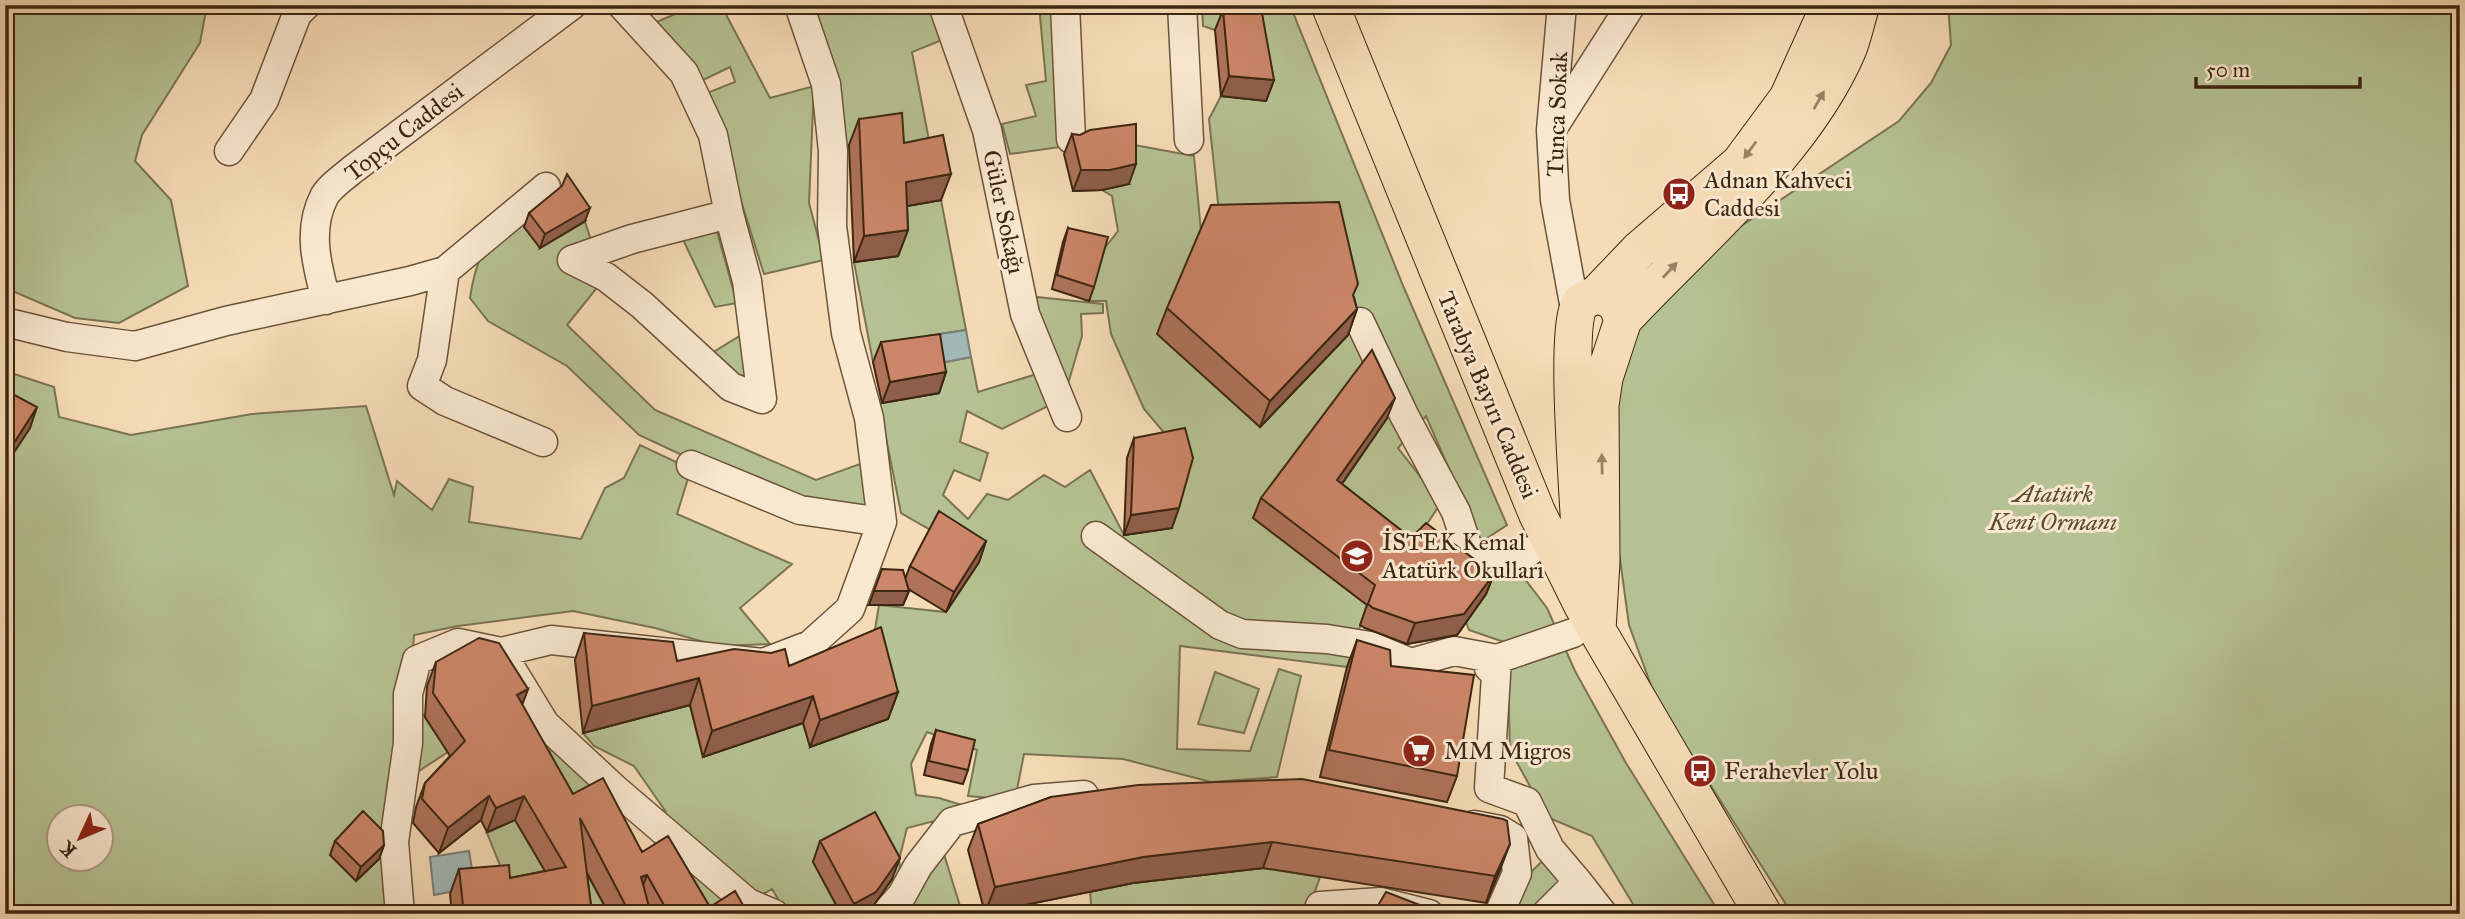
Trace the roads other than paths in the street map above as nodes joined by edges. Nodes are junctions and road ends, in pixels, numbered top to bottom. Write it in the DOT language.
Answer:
graph roads {
  1 [pos="306,5"];
  2 [pos="572,5"];
  3 [pos="622,5"];
  4 [pos="799,5"];
  5 [pos="943,5"];
  6 [pos="1065,5"];
  7 [pos="1182,5"];
  8 [pos="1308,5"];
  9 [pos="1330,5"];
  10 [pos="1562,5"];
  11 [pos="1631,5"];
  12 [pos="1830,5"];
  13 [pos="1861,5"];
  14 [pos="1551,130"];
  15 [pos="1071,139"];
  16 [pos="1189,140"];
  17 [pos="229,151"];
  18 [pos="546,187"];
  19 [pos="729,214"];
  20 [pos="445,271"];
  21 [pos="326,300"];
  22 [pos="1585,307"];
  23 [pos="5,322"];
  24 [pos="1360,322"];
  25 [pos="1619,328"];
  26 [pos="1067,417"];
  27 [pos="543,442"];
  28 [pos="691,465"];
  29 [pos="882,522"];
  30 [pos="1552,535"];
  31 [pos="1096,536"];
  32 [pos="1582,628"];
  33 [pos="501,652"];
  34 [pos="1493,664"];
  35 [pos="1111,793"];
  36 [pos="1449,820"];
  37 [pos="1543,836"];
  38 [pos="1517,873"];
  39 [pos="1578,882"];
  40 [pos="400,914"];
  41 [pos="774,914"];
  42 [pos="885,914"];
  43 [pos="1317,914"];
  44 [pos="1429,914"];
  45 [pos="1499,914"];
  46 [pos="1546,914"];
  47 [pos="1603,914"];
  48 [pos="1736,914"];
  49 [pos="1763,914"];
  1 -- 17 [label="street"];
  2 -- 21 [label="street, Topçu Caddesi"];
  3 -- 19 [label="street"];
  4 -- 29 [label="street"];
  5 -- 26 [label="street, Güler Sokağı"];
  6 -- 15 [label="street"];
  7 -- 16 [label="street"];
  8 -- 30 [label="main road, Tarabya Bayırı Caddesi"];
  9 -- 30 [label="main road, Tarabya Bayırı Caddesi"];
  10 -- 14 [label="street, Tunca Sokak"];
  11 -- 14 [label="street"];
  12 -- 22 [label="main road, one-way"];
  25 -- 13 [label="main road, one-way"];
  14 -- 22 [label="street, Tunca Sokak"];
  18 -- 20 [label="street"];
  19 -- 19 [label="street"];
  20 -- 21 [label="street"];
  20 -- 27 [label="street"];
  21 -- 23 [label="street"];
  22 -- 25 [label="main road"];
  22 -- 30 [label="main road"];
  24 -- 30 [label="street"];
  32 -- 25 [label="main road, one-way"];
  28 -- 29 [label="street"];
  29 -- 33 [label="street"];
  30 -- 32 [label="main road"];
  30 -- 32 [label="main road, Tarabya Bayırı Caddesi"];
  31 -- 34 [label="street"];
  32 -- 34 [label="street"];
  32 -- 48 [label="main road, Tarabya Bayırı Caddesi"];
  32 -- 49 [label="main road, Tarabya Bayırı Caddesi"];
  33 -- 40 [label="street"];
  33 -- 41 [label="street"];
  34 -- 37 [label="street"];
  35 -- 42 [label="street"];
  36 -- 38 [label="street"];
  37 -- 38 [label="street"];
  37 -- 39 [label="street"];
  38 -- 45 [label="street"];
  39 -- 46 [label="street"];
  39 -- 47 [label="street"];
  43 -- 44 [label="street"];
}
